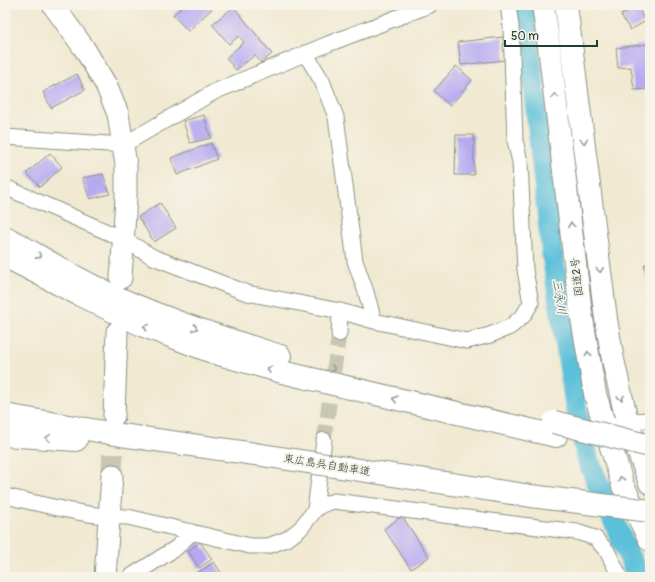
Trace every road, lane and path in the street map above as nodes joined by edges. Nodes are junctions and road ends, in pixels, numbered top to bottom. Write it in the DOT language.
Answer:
graph roads {
  1 [pos="53,5"];
  2 [pos="430,5"];
  3 [pos="508,5"];
  4 [pos="543,5"];
  5 [pos="566,5"];
  6 [pos="647,5"];
  7 [pos="650,13"];
  8 [pos="305,53"];
  9 [pos="5,137"];
  10 [pos="123,145"];
  11 [pos="5,187"];
  12 [pos="5,237"];
  13 [pos="123,239"];
  14 [pos="5,256"];
  15 [pos="5,264"];
  16 [pos="121,278"];
  17 [pos="80,296"];
  18 [pos="340,311"];
  19 [pos="374,322"];
  20 [pos="117,332"];
  21 [pos="339,334"];
  22 [pos="5,409"];
  23 [pos="5,415"];
  24 [pos="114,416"];
  25 [pos="650,420"];
  26 [pos="627,421"];
  27 [pos="67,426"];
  28 [pos="606,428"];
  29 [pos="555,429"];
  30 [pos="5,435"];
  31 [pos="324,440"];
  32 [pos="650,446"];
  33 [pos="255,454"];
  34 [pos="650,458"];
  35 [pos="112,475"];
  36 [pos="650,483"];
  37 [pos="5,496"];
  38 [pos="315,510"];
  39 [pos="650,511"];
  40 [pos="109,517"];
  41 [pos="192,532"];
  42 [pos="650,540"];
  43 [pos="105,577"];
  44 [pos="130,577"];
  45 [pos="620,577"];
  1 -- 10 [label="street"];
  2 -- 8 [label="street"];
  3 -- 19 [label="street"];
  28 -- 4 [label="highway, 国道2号, one-way"];
  5 -- 26 [label="highway, one-way"];
  6 -- 7 [label="street"];
  8 -- 10 [label="street"];
  8 -- 19 [label="street"];
  9 -- 10 [label="street"];
  10 -- 13 [label="street"];
  11 -- 13 [label="street"];
  12 -- 29 [label="highway, one-way"];
  13 -- 16 [label="street"];
  13 -- 18 [label="street"];
  14 -- 17 [label="highway"];
  15 -- 17 [label="highway"];
  29 -- 17 [label="highway, one-way"];
  18 -- 19 [label="street"];
  18 -- 21 [label="street"];
  20 -- 24 [label="street"];
  22 -- 27 [label="highway"];
  23 -- 27 [label="highway, 東広島呉自動車道"];
  25 -- 26 [label="street"];
  26 -- 28 [label="street"];
  26 -- 36 [label="highway"];
  27 -- 33 [label="highway, 東広島呉自動車道"];
  42 -- 28 [label="highway, 国道2号, one-way"];
  29 -- 32 [label="highway, bridge"];
  29 -- 34 [label="highway"];
  33 -- 30 [label="highway, one-way"];
  31 -- 38 [label="street"];
  33 -- 39 [label="highway, 東広島呉自動車道, bridge"];
  35 -- 40 [label="street"];
  37 -- 40 [label="street"];
  38 -- 41 [label="street"];
  38 -- 45 [label="street"];
  40 -- 41 [label="street"];
  40 -- 43 [label="street"];
  41 -- 44 [label="street"];
}
